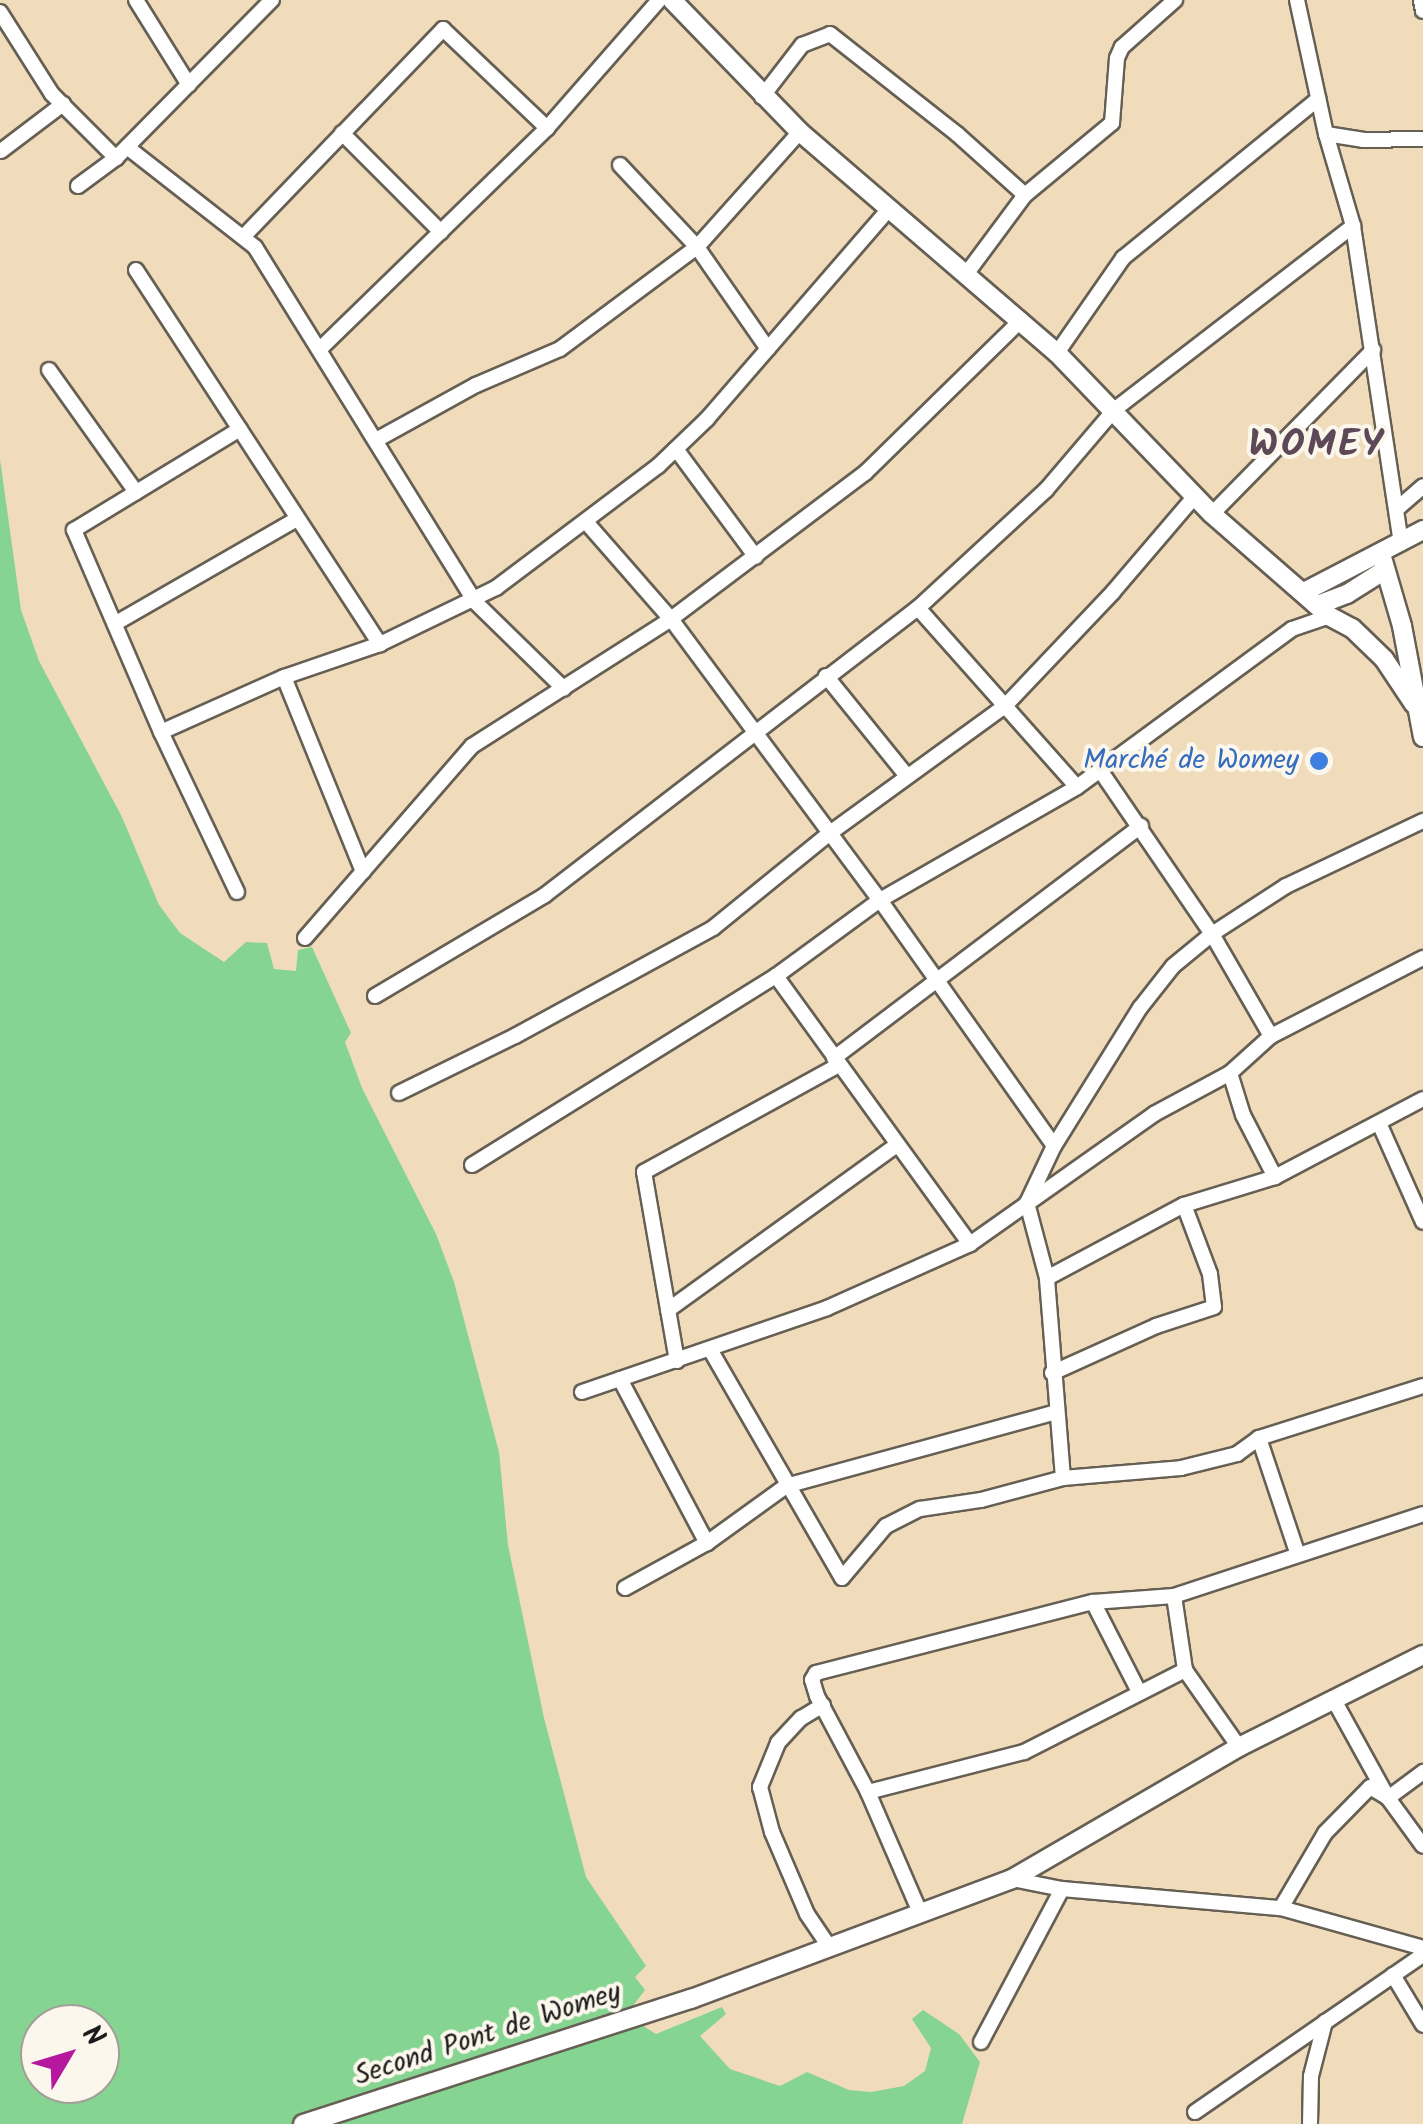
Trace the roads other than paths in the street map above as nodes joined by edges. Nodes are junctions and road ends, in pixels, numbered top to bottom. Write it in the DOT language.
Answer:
graph roads {
  1 [pos="136,0"];
  2 [pos="272,0"];
  3 [pos="659,0"];
  4 [pos="672,0"];
  5 [pos="1175,0"];
  6 [pos="1297,0"];
  7 [pos="1420,0"];
  8 [pos="1156,6"];
  9 [pos="1423,11"];
  10 [pos="0,12"];
  11 [pos="189,86"];
  12 [pos="762,96"];
  13 [pos="1318,99"];
  14 [pos="63,104"];
  15 [pos="547,128"];
  16 [pos="800,132"];
  17 [pos="342,133"];
  18 [pos="1326,134"];
  19 [pos="1423,139"];
  20 [pos="0,151"];
  21 [pos="121,152"];
  22 [pos="620,165"];
  23 [pos="78,186"];
  24 [pos="1025,196"];
  25 [pos="889,209"];
  26 [pos="1353,226"];
  27 [pos="441,232"];
  28 [pos="245,235"];
  29 [pos="697,247"];
  30 [pos="136,270"];
  31 [pos="968,273"];
  32 [pos="1021,320"];
  33 [pos="320,349"];
  34 [pos="768,349"];
  35 [pos="1373,350"];
  36 [pos="1056,353"];
  37 [pos="49,370"];
  38 [pos="1114,410"];
  39 [pos="240,429"];
  40 [pos="378,439"];
  41 [pos="676,449"];
  42 [pos="1423,486"];
  43 [pos="136,492"];
  44 [pos="1196,496"];
  45 [pos="1398,508"];
  46 [pos="1212,514"];
  47 [pos="297,519"];
  48 [pos="586,522"];
  49 [pos="1423,530"];
  50 [pos="1401,543"];
  51 [pos="756,557"];
  52 [pos="1383,562"];
  53 [pos="475,602"];
  54 [pos="1317,605"];
  55 [pos="918,608"];
  56 [pos="670,620"];
  57 [pos="116,624"];
  58 [pos="380,644"];
  59 [pos="1418,675"];
  60 [pos="826,676"];
  61 [pos="284,677"];
  62 [pos="564,689"];
  63 [pos="1414,704"];
  64 [pos="1005,706"];
  65 [pos="160,732"];
  66 [pos="753,732"];
  67 [pos="1423,738"];
  68 [pos="1100,770"];
  69 [pos="906,776"];
  70 [pos="1077,787"];
  71 [pos="1423,821"];
  72 [pos="1141,826"];
  73 [pos="830,833"];
  74 [pos="363,872"];
  75 [pos="237,892"];
  76 [pos="880,900"];
  77 [pos="1212,934"];
  78 [pos="306,938"];
  79 [pos="1423,958"];
  80 [pos="776,976"];
  81 [pos="938,982"];
  82 [pos="375,996"];
  83 [pos="1272,1036"];
  84 [pos="837,1062"];
  85 [pos="1230,1073"];
  86 [pos="399,1093"];
  87 [pos="1423,1099"];
  88 [pos="1380,1123"];
  89 [pos="897,1145"];
  90 [pos="1054,1146"];
  91 [pos="472,1164"];
  92 [pos="1275,1177"];
  93 [pos="1027,1203"];
  94 [pos="1184,1205"];
  95 [pos="1423,1222"];
  96 [pos="970,1244"];
  97 [pos="1047,1278"];
  98 [pos="668,1310"];
  99 [pos="711,1352"];
  100 [pos="677,1361"];
  101 [pos="1052,1373"];
  102 [pos="620,1379"];
  103 [pos="1423,1386"];
  104 [pos="582,1392"];
  105 [pos="1056,1412"];
  106 [pos="1259,1438"];
  107 [pos="1063,1478"];
  108 [pos="786,1486"];
  109 [pos="1423,1514"];
  110 [pos="707,1543"];
  111 [pos="1297,1552"];
  112 [pos="625,1588"];
  113 [pos="1174,1596"];
  114 [pos="1093,1602"];
  115 [pos="1423,1655"];
  116 [pos="1185,1670"];
  117 [pos="1138,1690"];
  118 [pos="1335,1702"];
  119 [pos="823,1705"];
  120 [pos="1239,1746"];
  121 [pos="1423,1772"];
  122 [pos="868,1792"];
  123 [pos="1388,1798"];
  124 [pos="1423,1846"];
  125 [pos="1012,1879"];
  126 [pos="1062,1889"];
  127 [pos="1281,1908"];
  128 [pos="919,1910"];
  129 [pos="830,1948"];
  130 [pos="1423,1951"];
  131 [pos="1392,1976"];
  132 [pos="1325,2022"];
  133 [pos="1423,2024"];
  134 [pos="981,2042"];
  135 [pos="1194,2112"];
  136 [pos="302,2124"];
  137 [pos="1310,2124"];
  1 -- 11 [label="street"];
  2 -- 11 [label="street"];
  3 -- 15 [label="street"];
  4 -- 12 [label="main road"];
  5 -- 8 [label="street"];
  6 -- 13 [label="street"];
  7 -- 9 [label="street"];
  8 -- 24 [label="street"];
  10 -- 14 [label="street"];
  11 -- 21 [label="street"];
  12 -- 16 [label="main road"];
  12 -- 24 [label="street"];
  13 -- 18 [label="street"];
  13 -- 36 [label="street"];
  14 -- 20 [label="street"];
  14 -- 21 [label="street"];
  15 -- 17 [label="street"];
  15 -- 27 [label="street"];
  16 -- 25 [label="main road"];
  16 -- 29 [label="street"];
  17 -- 27 [label="street"];
  17 -- 28 [label="street"];
  18 -- 19 [label="street"];
  18 -- 26 [label="street"];
  21 -- 23 [label="street"];
  21 -- 28 [label="street"];
  22 -- 29 [label="street"];
  24 -- 31 [label="street"];
  25 -- 31 [label="main road"];
  25 -- 34 [label="street"];
  26 -- 35 [label="street"];
  26 -- 38 [label="street"];
  27 -- 33 [label="street"];
  28 -- 33 [label="street"];
  29 -- 34 [label="street"];
  29 -- 40 [label="street"];
  30 -- 39 [label="street"];
  31 -- 32 [label="main road"];
  32 -- 36 [label="main road"];
  32 -- 51 [label="street"];
  33 -- 40 [label="street"];
  34 -- 41 [label="street"];
  35 -- 45 [label="street"];
  35 -- 46 [label="street"];
  36 -- 38 [label="main road"];
  37 -- 43 [label="street"];
  38 -- 44 [label="main road"];
  38 -- 55 [label="street"];
  39 -- 43 [label="street"];
  39 -- 47 [label="street"];
  40 -- 53 [label="street"];
  41 -- 48 [label="street"];
  41 -- 51 [label="street"];
  42 -- 45 [label="street"];
  43 -- 57 [label="street"];
  44 -- 46 [label="main road"];
  44 -- 64 [label="street"];
  45 -- 50 [label="street"];
  46 -- 54 [label="main road"];
  47 -- 57 [label="street"];
  47 -- 58 [label="street"];
  48 -- 53 [label="street"];
  48 -- 56 [label="street"];
  49 -- 50 [label="main road"];
  50 -- 52 [label="main road"];
  51 -- 56 [label="street"];
  52 -- 54 [label="main road"];
  52 -- 59 [label="main road"];
  53 -- 58 [label="street"];
  53 -- 62 [label="street"];
  54 -- 63 [label="main road"];
  54 -- 68 [label="street"];
  55 -- 60 [label="street"];
  55 -- 64 [label="street"];
  56 -- 62 [label="street"];
  56 -- 66 [label="street"];
  57 -- 65 [label="street"];
  58 -- 61 [label="street"];
  59 -- 63 [label="main road"];
  60 -- 66 [label="street"];
  60 -- 69 [label="street"];
  61 -- 65 [label="street"];
  61 -- 74 [label="street"];
  62 -- 74 [label="street"];
  63 -- 67 [label="main road"];
  64 -- 69 [label="street"];
  64 -- 70 [label="street"];
  65 -- 75 [label="street"];
  66 -- 73 [label="street"];
  66 -- 82 [label="street"];
  68 -- 70 [label="street"];
  68 -- 72 [label="street"];
  69 -- 73 [label="street"];
  70 -- 76 [label="street"];
  71 -- 77 [label="street"];
  72 -- 77 [label="street"];
  72 -- 81 [label="street"];
  73 -- 76 [label="street"];
  73 -- 86 [label="street"];
  74 -- 78 [label="street"];
  76 -- 80 [label="street"];
  76 -- 81 [label="street"];
  77 -- 83 [label="street"];
  77 -- 90 [label="street"];
  79 -- 83 [label="street"];
  80 -- 84 [label="street"];
  80 -- 91 [label="street"];
  81 -- 84 [label="street"];
  81 -- 90 [label="street"];
  83 -- 85 [label="street"];
  84 -- 89 [label="street"];
  84 -- 98 [label="street"];
  85 -- 92 [label="street"];
  85 -- 93 [label="street"];
  87 -- 88 [label="street"];
  88 -- 92 [label="street"];
  88 -- 95 [label="street"];
  89 -- 96 [label="street"];
  89 -- 98 [label="street"];
  90 -- 93 [label="street"];
  92 -- 94 [label="street"];
  93 -- 96 [label="street"];
  93 -- 97 [label="street"];
  94 -- 97 [label="street"];
  94 -- 101 [label="street"];
  96 -- 99 [label="street"];
  97 -- 101 [label="street"];
  98 -- 100 [label="street"];
  99 -- 100 [label="street"];
  99 -- 108 [label="street"];
  100 -- 102 [label="street"];
  101 -- 105 [label="street"];
  102 -- 104 [label="street"];
  102 -- 110 [label="street"];
  103 -- 106 [label="street"];
  105 -- 107 [label="street"];
  105 -- 108 [label="street"];
  106 -- 107 [label="street"];
  106 -- 111 [label="street"];
  107 -- 108 [label="street"];
  108 -- 110 [label="street"];
  109 -- 111 [label="street"];
  110 -- 112 [label="street"];
  111 -- 113 [label="street"];
  113 -- 114 [label="street"];
  113 -- 116 [label="street"];
  114 -- 117 [label="street"];
  114 -- 119 [label="street"];
  115 -- 118 [label="main road, Second Pont de Womey"];
  116 -- 117 [label="street"];
  116 -- 120 [label="street"];
  117 -- 122 [label="street"];
  118 -- 120 [label="main road, Second Pont de Womey"];
  118 -- 123 [label="street"];
  119 -- 122 [label="street"];
  119 -- 129 [label="street"];
  120 -- 125 [label="main road, Second Pont de Womey"];
  121 -- 123 [label="street"];
  122 -- 128 [label="street"];
  123 -- 124 [label="street"];
  123 -- 127 [label="street"];
  125 -- 126 [label="street"];
  125 -- 128 [label="main road, Second Pont de Womey"];
  126 -- 127 [label="street"];
  126 -- 134 [label="street"];
  127 -- 130 [label="street"];
  128 -- 129 [label="main road, Second Pont de Womey"];
  129 -- 136 [label="main road, Second Pont de Womey"];
  130 -- 131 [label="street"];
  131 -- 132 [label="street"];
  131 -- 133 [label="street"];
  132 -- 135 [label="street"];
  132 -- 137 [label="street"];
}
